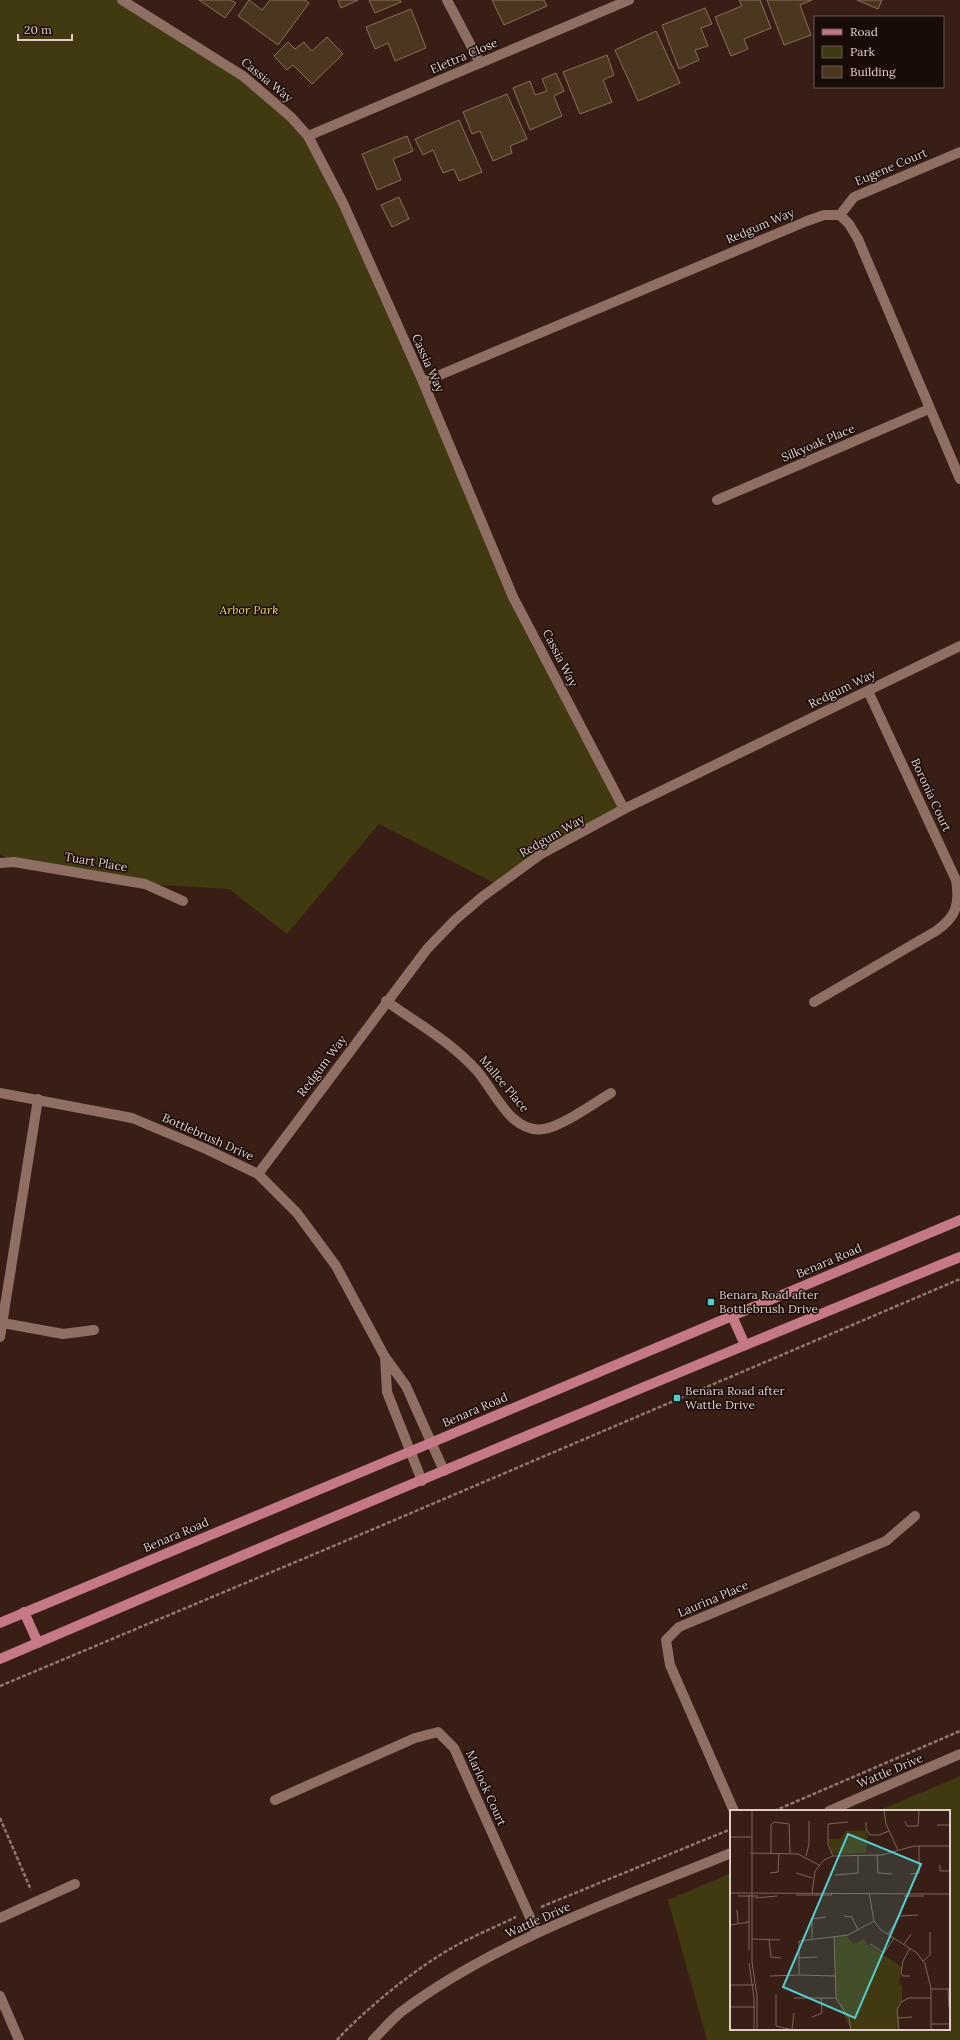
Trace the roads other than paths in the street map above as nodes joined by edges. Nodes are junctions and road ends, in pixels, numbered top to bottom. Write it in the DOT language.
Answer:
graph roads {
  1 [pos="122,0"];
  2 [pos="447,0"];
  3 [pos="629,0"];
  4 [pos="480,63"];
  5 [pos="308,136"];
  6 [pos="960,152"];
  7 [pos="840,215"];
  8 [pos="423,382"];
  9 [pos="929,409"];
  10 [pos="960,478"];
  11 [pos="717,500"];
  12 [pos="960,646"];
  13 [pos="868,691"];
  14 [pos="624,810"];
  15 [pos="0,863"];
  16 [pos="183,901"];
  17 [pos="386,1001"];
  18 [pos="814,1002"];
  19 [pos="0,1093"];
  20 [pos="611,1093"];
  21 [pos="38,1099"];
  22 [pos="258,1174"];
  23 [pos="960,1220"];
  24 [pos="960,1257"];
  25 [pos="732,1316"];
  26 [pos="3,1323"];
  27 [pos="94,1330"];
  28 [pos="0,1337"];
  29 [pos="745,1345"];
  30 [pos="385,1357"];
  31 [pos="433,1442"];
  32 [pos="409,1452"];
  33 [pos="444,1471"];
  34 [pos="422,1481"];
  35 [pos="915,1516"];
  36 [pos="24,1612"];
  37 [pos="0,1622"];
  38 [pos="38,1643"];
  39 [pos="0,1659"];
  40 [pos="960,1754"];
  41 [pos="275,1800"];
  42 [pos="734,1810"];
  43 [pos="831,1810"];
  44 [pos="730,1853"];
  45 [pos="75,1884"];
  46 [pos="0,1918"];
  47 [pos="537,1933"];
  48 [pos="0,1996"];
  49 [pos="19,2040"];
  50 [pos="373,2040"];
  1 -- 5 [label="street, Cassia Way"];
  2 -- 4 [label="street"];
  3 -- 4 [label="street, Elettra Close"];
  4 -- 5 [label="street, Elettra Close"];
  5 -- 8 [label="street, Cassia Way"];
  6 -- 7 [label="street, Eugene Court"];
  7 -- 8 [label="street, Redgum Way"];
  7 -- 9 [label="street"];
  8 -- 14 [label="street, Cassia Way"];
  9 -- 10 [label="street"];
  9 -- 11 [label="street, Silkyoak Place"];
  12 -- 13 [label="street, Redgum Way"];
  13 -- 14 [label="street, Redgum Way"];
  13 -- 18 [label="street, Boronia Court"];
  14 -- 17 [label="street, Redgum Way"];
  15 -- 16 [label="street, Tuart Place"];
  17 -- 20 [label="street, Mallee Place"];
  17 -- 22 [label="street, Redgum Way"];
  19 -- 21 [label="street, Bottlebrush Drive"];
  21 -- 22 [label="street, Bottlebrush Drive"];
  21 -- 26 [label="street"];
  22 -- 30 [label="street, Bottlebrush Drive"];
  23 -- 25 [label="main road, Benara Road"];
  24 -- 29 [label="main road"];
  25 -- 29 [label="main road"];
  25 -- 31 [label="main road, Benara Road"];
  26 -- 27 [label="street"];
  26 -- 28 [label="street"];
  29 -- 33 [label="main road"];
  30 -- 31 [label="street, Bottlebrush Drive"];
  30 -- 32 [label="street, Bottlebrush Drive"];
  31 -- 32 [label="main road, Benara Road"];
  31 -- 33 [label="street, Bottlebrush Drive"];
  32 -- 34 [label="street, Bottlebrush Drive"];
  32 -- 36 [label="main road, Benara Road"];
  33 -- 34 [label="main road"];
  34 -- 38 [label="main road"];
  35 -- 42 [label="street, Laurina Place"];
  36 -- 37 [label="main road, Benara Road"];
  36 -- 38 [label="main road"];
  38 -- 39 [label="main road"];
  40 -- 43 [label="street, Wattle Drive"];
  41 -- 47 [label="street, Marlock Court"];
  44 -- 47 [label="street, Wattle Drive"];
  45 -- 46 [label="street"];
  47 -- 50 [label="street, Wattle Drive"];
  48 -- 49 [label="street"];
}
